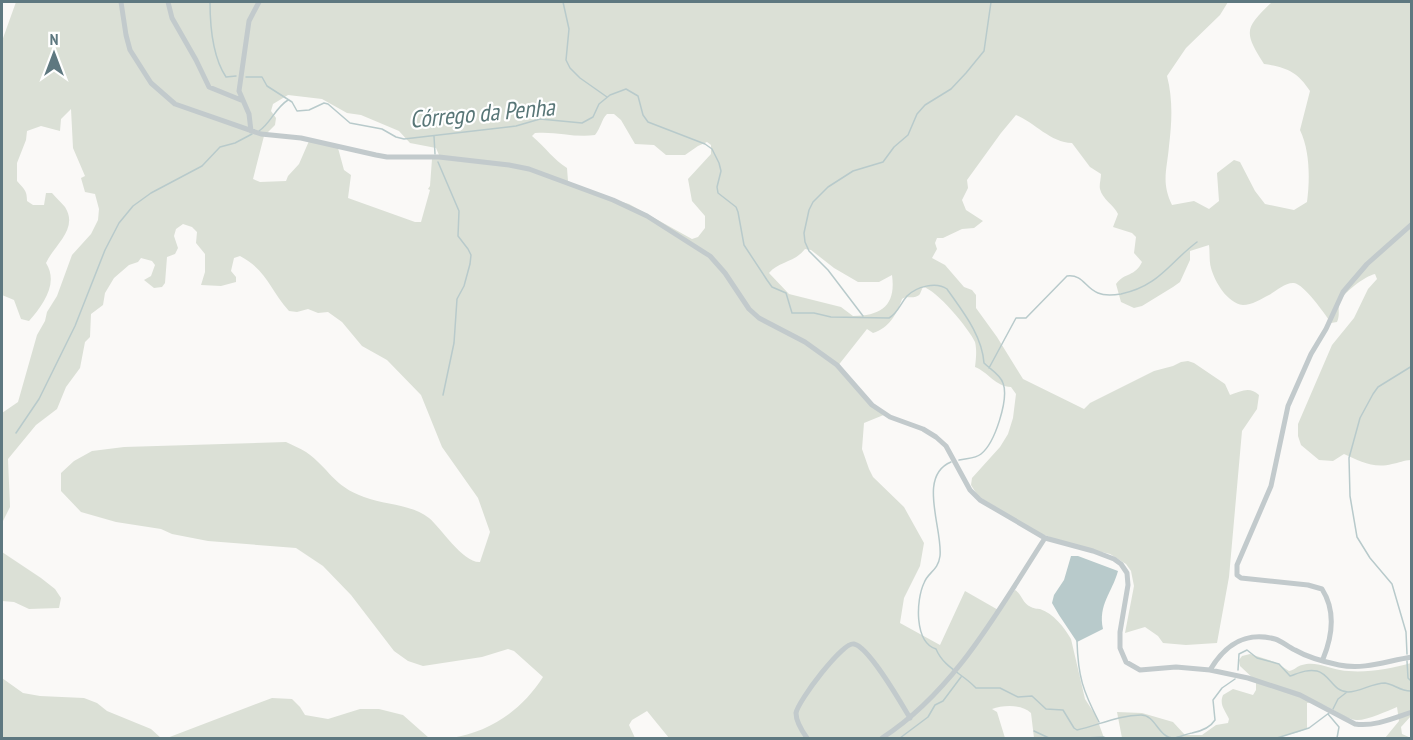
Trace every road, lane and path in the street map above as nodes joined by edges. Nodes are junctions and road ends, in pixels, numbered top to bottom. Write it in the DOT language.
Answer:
graph roads {
  1 [pos="121,2"];
  2 [pos="168,2"];
  3 [pos="259,2"];
  4 [pos="243,101"];
  5 [pos="250,131"];
  6 [pos="1412,224"];
  7 [pos="1044,538"];
  8 [pos="1412,657"];
  9 [pos="1323,659"];
  10 [pos="1210,670"];
  11 [pos="1412,712"];
  12 [pos="910,717"];
  13 [pos="807,738"];
  14 [pos="882,738"];
  1 -- 5 [label="street"];
  2 -- 4 [label="street"];
  3 -- 4 [label="street"];
  4 -- 5 [label="street"];
  5 -- 7 [label="street"];
  6 -- 9 [label="street"];
  7 -- 10 [label="street"];
  7 -- 12 [label="street"];
  8 -- 9 [label="street"];
  9 -- 10 [label="street"];
  10 -- 11 [label="street"];
  12 -- 13 [label="street"];
  12 -- 14 [label="street"];
}
